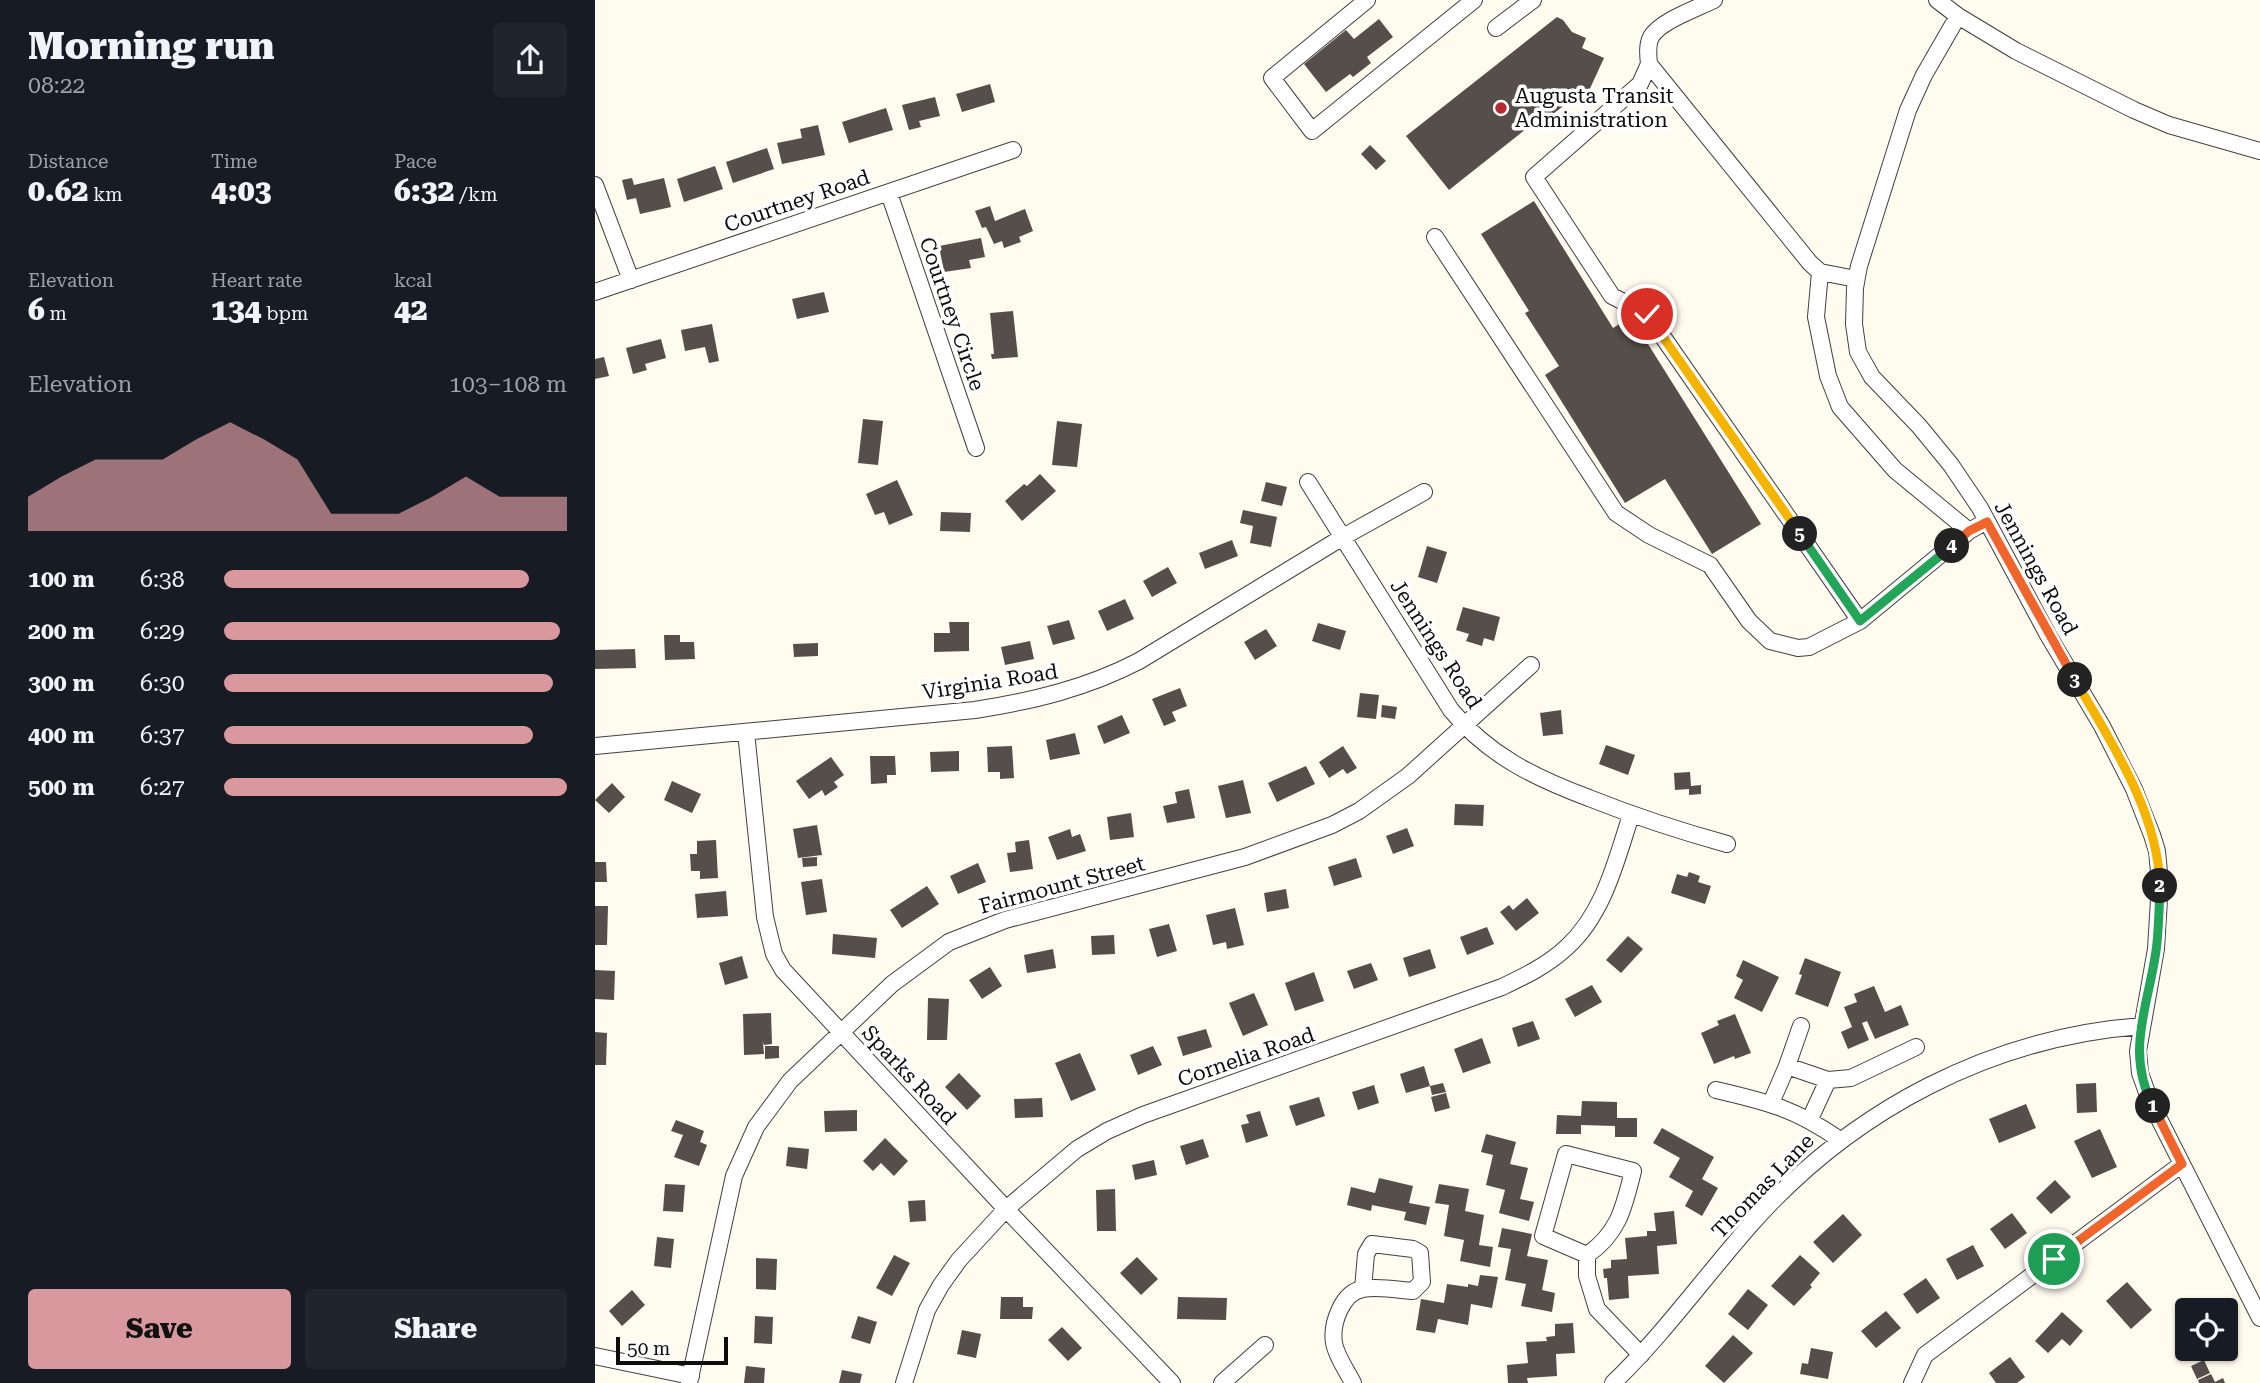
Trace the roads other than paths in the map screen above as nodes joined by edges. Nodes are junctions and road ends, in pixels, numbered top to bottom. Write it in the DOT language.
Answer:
graph roads {
  1 [pos="1367,0"];
  2 [pos="1474,0"];
  3 [pos="1533,0"];
  4 [pos="1714,0"];
  5 [pos="1937,0"];
  6 [pos="1958,16"];
  7 [pos="1496,28"];
  8 [pos="1649,64"];
  9 [pos="1013,150"];
  10 [pos="2260,151"];
  11 [pos="595,185"];
  12 [pos="889,193"];
  13 [pos="1435,237"];
  14 [pos="1820,272"];
  15 [pos="1856,279"];
  16 [pos="631,280"];
  17 [pos="595,292"];
  18 [pos="976,448"];
  19 [pos="1308,482"];
  20 [pos="1424,492"];
  21 [pos="1987,522"];
  22 [pos="1969,531"];
  23 [pos="1343,537"];
  24 [pos="1860,621"];
  25 [pos="1531,665"];
  26 [pos="1464,726"];
  27 [pos="746,732"];
  28 [pos="595,746"];
  29 [pos="1631,815"];
  30 [pos="1727,844"];
  31 [pos="1801,1026"];
  32 [pos="2142,1026"];
  33 [pos="839,1032"];
  34 [pos="1916,1047"];
  35 [pos="1787,1066"];
  36 [pos="1828,1080"];
  37 [pos="1716,1090"];
  38 [pos="1771,1103"];
  39 [pos="1810,1119"];
  40 [pos="1840,1140"];
  41 [pos="2182,1164"];
  42 [pos="1006,1209"];
  43 [pos="1587,1255"];
  44 [pos="1363,1289"];
  45 [pos="2260,1318"];
  46 [pos="1265,1345"];
  47 [pos="1641,1355"];
  48 [pos="595,1356"];
  49 [pos="690,1380"];
  50 [pos="904,1383"];
  51 [pos="1172,1383"];
  52 [pos="1222,1383"];
  53 [pos="1353,1383"];
  54 [pos="1613,1383"];
  55 [pos="1912,1383"];
  1 -- 2 [label="street"];
  3 -- 7 [label="street"];
  4 -- 8 [label="street"];
  5 -- 6 [label="street"];
  6 -- 10 [label="street"];
  6 -- 15 [label="street, Jennings Road"];
  8 -- 14 [label="street"];
  8 -- 24 [label="street"];
  9 -- 12 [label="street, Courtney Road"];
  11 -- 16 [label="street"];
  12 -- 16 [label="street, Courtney Road"];
  12 -- 18 [label="street, Courtney Circle"];
  13 -- 24 [label="street"];
  14 -- 15 [label="street"];
  14 -- 22 [label="street"];
  15 -- 21 [label="street, Jennings Road"];
  16 -- 17 [label="street, Courtney Road"];
  19 -- 23 [label="street, Jennings Road"];
  20 -- 23 [label="street, Virginia Road"];
  21 -- 22 [label="street"];
  21 -- 32 [label="street, Jennings Road"];
  22 -- 24 [label="street"];
  23 -- 26 [label="street, Jennings Road"];
  23 -- 27 [label="street, Virginia Road"];
  25 -- 26 [label="street, Fairmount Street"];
  26 -- 29 [label="street, Jennings Road"];
  26 -- 33 [label="street, Fairmount Street"];
  27 -- 28 [label="street, Virginia Road"];
  27 -- 33 [label="street, Sparks Road"];
  29 -- 30 [label="street, Jennings Road"];
  29 -- 42 [label="street, Cornelia Road"];
  31 -- 35 [label="street"];
  32 -- 40 [label="street, Thomas Lane"];
  32 -- 41 [label="street, Jennings Road"];
  33 -- 42 [label="street, Sparks Road"];
  33 -- 49 [label="street, Fairmount Street"];
  34 -- 36 [label="street"];
  35 -- 36 [label="street"];
  35 -- 38 [label="street"];
  36 -- 39 [label="street"];
  37 -- 38 [label="street"];
  38 -- 39 [label="street"];
  39 -- 40 [label="street"];
  40 -- 47 [label="street, Thomas Lane"];
  41 -- 45 [label="street, Jennings Road"];
  41 -- 55 [label="street"];
  42 -- 50 [label="street, Cornelia Road"];
  42 -- 51 [label="street, Sparks Road"];
  43 -- 43 [label="street"];
  43 -- 47 [label="street"];
  44 -- 53 [label="street"];
  46 -- 52 [label="street"];
  47 -- 54 [label="street, Thomas Lane"];
  48 -- 49 [label="street"];
}
